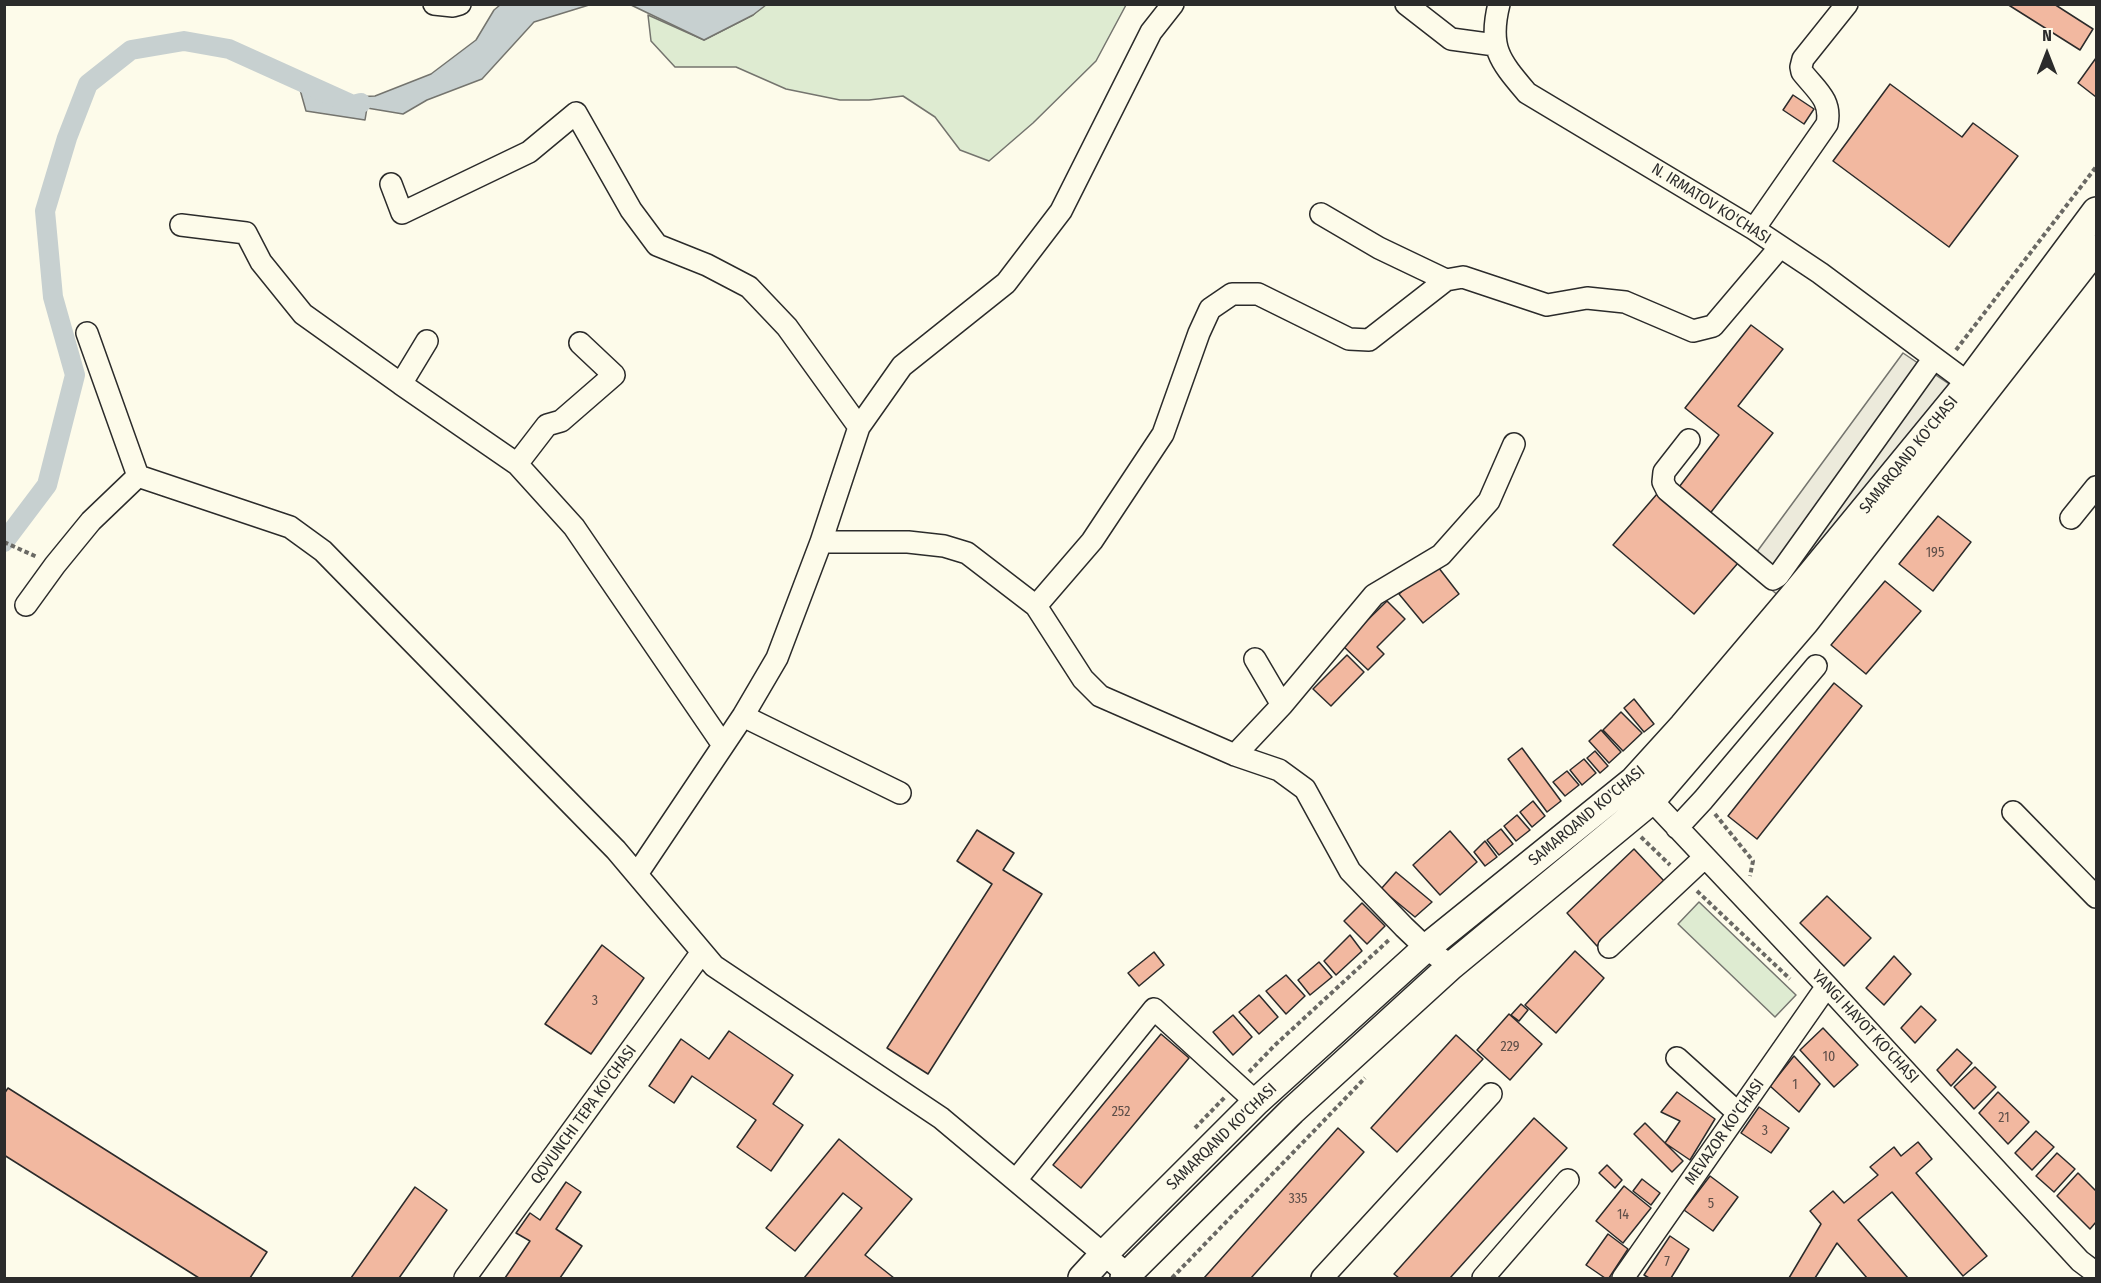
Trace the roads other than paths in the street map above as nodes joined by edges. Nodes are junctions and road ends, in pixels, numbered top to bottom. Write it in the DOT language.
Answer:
graph roads {
  1 [pos="434,4"];
  2 [pos="460,4"];
  3 [pos="1173,4"];
  4 [pos="1406,4"];
  5 [pos="1499,4"];
  6 [pos="1847,4"];
  7 [pos="1495,45"];
  8 [pos="391,184"];
  9 [pos="2097,211"];
  10 [pos="1321,214"];
  11 [pos="181,225"];
  12 [pos="1754,229"];
  13 [pos="1780,247"];
  14 [pos="2097,249"];
  15 [pos="1446,280"];
  16 [pos="87,333"];
  17 [pos="427,341"];
  18 [pos="580,343"];
  19 [pos="1939,361"];
  20 [pos="1968,383"];
  21 [pos="401,384"];
  22 [pos="859,427"];
  23 [pos="1689,440"];
  24 [pos="1514,444"];
  25 [pos="517,464"];
  26 [pos="138,476"];
  27 [pos="2097,487"];
  28 [pos="2071,518"];
  29 [pos="821,542"];
  30 [pos="26,605"];
  31 [pos="1036,606"];
  32 [pos="1255,659"];
  33 [pos="1816,666"];
  34 [pos="1282,705"];
  35 [pos="743,716"];
  36 [pos="723,746"];
  37 [pos="1235,755"];
  38 [pos="1642,790"];
  39 [pos="900,793"];
  40 [pos="2013,812"];
  41 [pos="1677,828"];
  42 [pos="1705,857"];
  43 [pos="637,874"];
  44 [pos="2097,897"];
  45 [pos="1609,947"];
  46 [pos="1426,948"];
  47 [pos="702,952"];
  48 [pos="1451,966"];
  49 [pos="1827,986"];
  50 [pos="1677,1058"];
  51 [pos="1491,1094"];
  52 [pos="1256,1102"];
  53 [pos="1738,1113"];
  54 [pos="1016,1180"];
  55 [pos="1568,1180"];
  56 [pos="1104,1254"];
  57 [pos="2097,1273"];
  58 [pos="1128,1277"];
  59 [pos="465,1278"];
  60 [pos="1082,1278"];
  61 [pos="1322,1278"];
  62 [pos="1483,1278"];
  63 [pos="1623,1278"];
  1 -- 2 [label="street"];
  3 -- 22 [label="street"];
  4 -- 7 [label="street"];
  5 -- 7 [label="street"];
  6 -- 12 [label="street"];
  7 -- 12 [label="street, N. IRMATOV KO'CHASI"];
  8 -- 22 [label="street"];
  9 -- 20 [label="main road, SAMARQAND KO'CHASI"];
  10 -- 15 [label="street"];
  11 -- 21 [label="street"];
  12 -- 13 [label="street, N. IRMATOV KO'CHASI"];
  13 -- 15 [label="street"];
  13 -- 19 [label="street, N. IRMATOV KO'CHASI"];
  14 -- 38 [label="main road, SAMARQAND KO'CHASI"];
  15 -- 31 [label="street"];
  16 -- 26 [label="street"];
  17 -- 21 [label="street"];
  18 -- 25 [label="street"];
  19 -- 20 [label="street, N. IRMATOV KO'CHASI"];
  19 -- 23 [label="street"];
  20 -- 38 [label="main road, SAMARQAND KO'CHASI"];
  21 -- 25 [label="street"];
  22 -- 29 [label="street"];
  24 -- 34 [label="street"];
  25 -- 36 [label="street"];
  26 -- 30 [label="street"];
  26 -- 43 [label="street"];
  27 -- 28 [label="street"];
  29 -- 31 [label="street"];
  29 -- 35 [label="street"];
  31 -- 37 [label="street"];
  32 -- 34 [label="street"];
  33 -- 41 [label="street"];
  34 -- 37 [label="street"];
  35 -- 36 [label="street"];
  35 -- 39 [label="street"];
  36 -- 43 [label="street"];
  37 -- 46 [label="street"];
  38 -- 41 [label="street, YANGI HAYOT KO'CHASI"];
  38 -- 46 [label="main road, SAMARQAND KO'CHASI"];
  38 -- 48 [label="main road, SAMARQAND KO'CHASI"];
  40 -- 44 [label="street"];
  41 -- 42 [label="street, YANGI HAYOT KO'CHASI"];
  42 -- 45 [label="street"];
  42 -- 49 [label="street, YANGI HAYOT KO'CHASI"];
  43 -- 47 [label="street"];
  46 -- 48 [label="street"];
  46 -- 52 [label="main road, SAMARQAND KO'CHASI"];
  47 -- 54 [label="street"];
  47 -- 59 [label="street, QOVUNCHI TEPA KO'CHASI"];
  48 -- 58 [label="main road, SAMARQAND KO'CHASI"];
  49 -- 53 [label="street, MEVAZOR KO'CHASI"];
  49 -- 57 [label="street, YANGI HAYOT KO'CHASI"];
  50 -- 53 [label="street"];
  51 -- 61 [label="street"];
  52 -- 54 [label="street"];
  52 -- 56 [label="main road, SAMARQAND KO'CHASI"];
  53 -- 63 [label="street, MEVAZOR KO'CHASI"];
  54 -- 56 [label="street"];
  55 -- 62 [label="street"];
  56 -- 58 [label="street"];
  56 -- 60 [label="main road, SAMARQAND KO'CHASI"];
}
